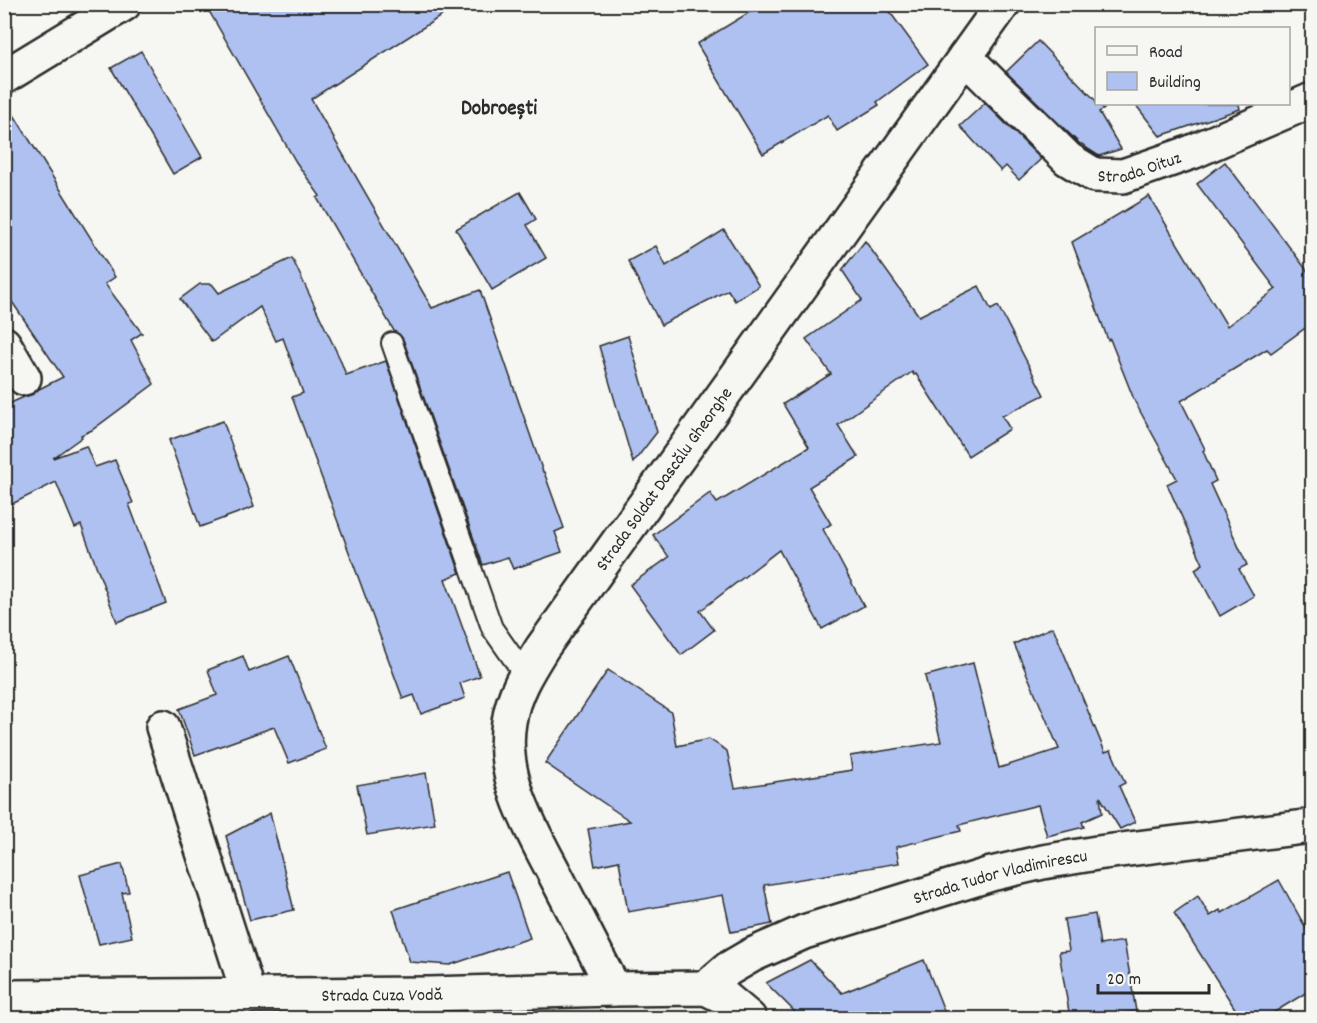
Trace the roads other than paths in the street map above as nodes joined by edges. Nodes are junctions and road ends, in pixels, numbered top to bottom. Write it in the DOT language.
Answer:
graph roads {
  1 [pos="123,4"];
  2 [pos="1003,4"];
  3 [pos="965,57"];
  4 [pos="4,77"];
  5 [pos="1312,100"];
  6 [pos="4,344"];
  7 [pos="392,344"];
  8 [pos="24,378"];
  9 [pos="525,675"];
  10 [pos="163,727"];
  11 [pos="1312,826"];
  12 [pos="706,988"];
  13 [pos="614,989"];
  14 [pos="249,996"];
  15 [pos="4,997"];
  16 [pos="433,1006"];
  17 [pos="749,1018"];
  1 -- 4 [label="street"];
  2 -- 3 [label="street, Strada Soldat Dascălu Gheorghe"];
  3 -- 5 [label="street, Strada Oituz"];
  3 -- 9 [label="street, Strada Soldat Dascălu Gheorghe"];
  6 -- 8 [label="street"];
  7 -- 9 [label="lane"];
  9 -- 13 [label="street, Strada Soldat Dascălu Gheorghe"];
  10 -- 14 [label="street"];
  11 -- 12 [label="street, Strada Tudor Vladimirescu"];
  12 -- 13 [label="street, Strada Cuza Vodă"];
  12 -- 17 [label="street"];
  13 -- 16 [label="street, Strada Cuza Vodă"];
  14 -- 15 [label="street, Strada Cuza Vodă"];
  14 -- 16 [label="street, Strada Cuza Vodă"];
}
